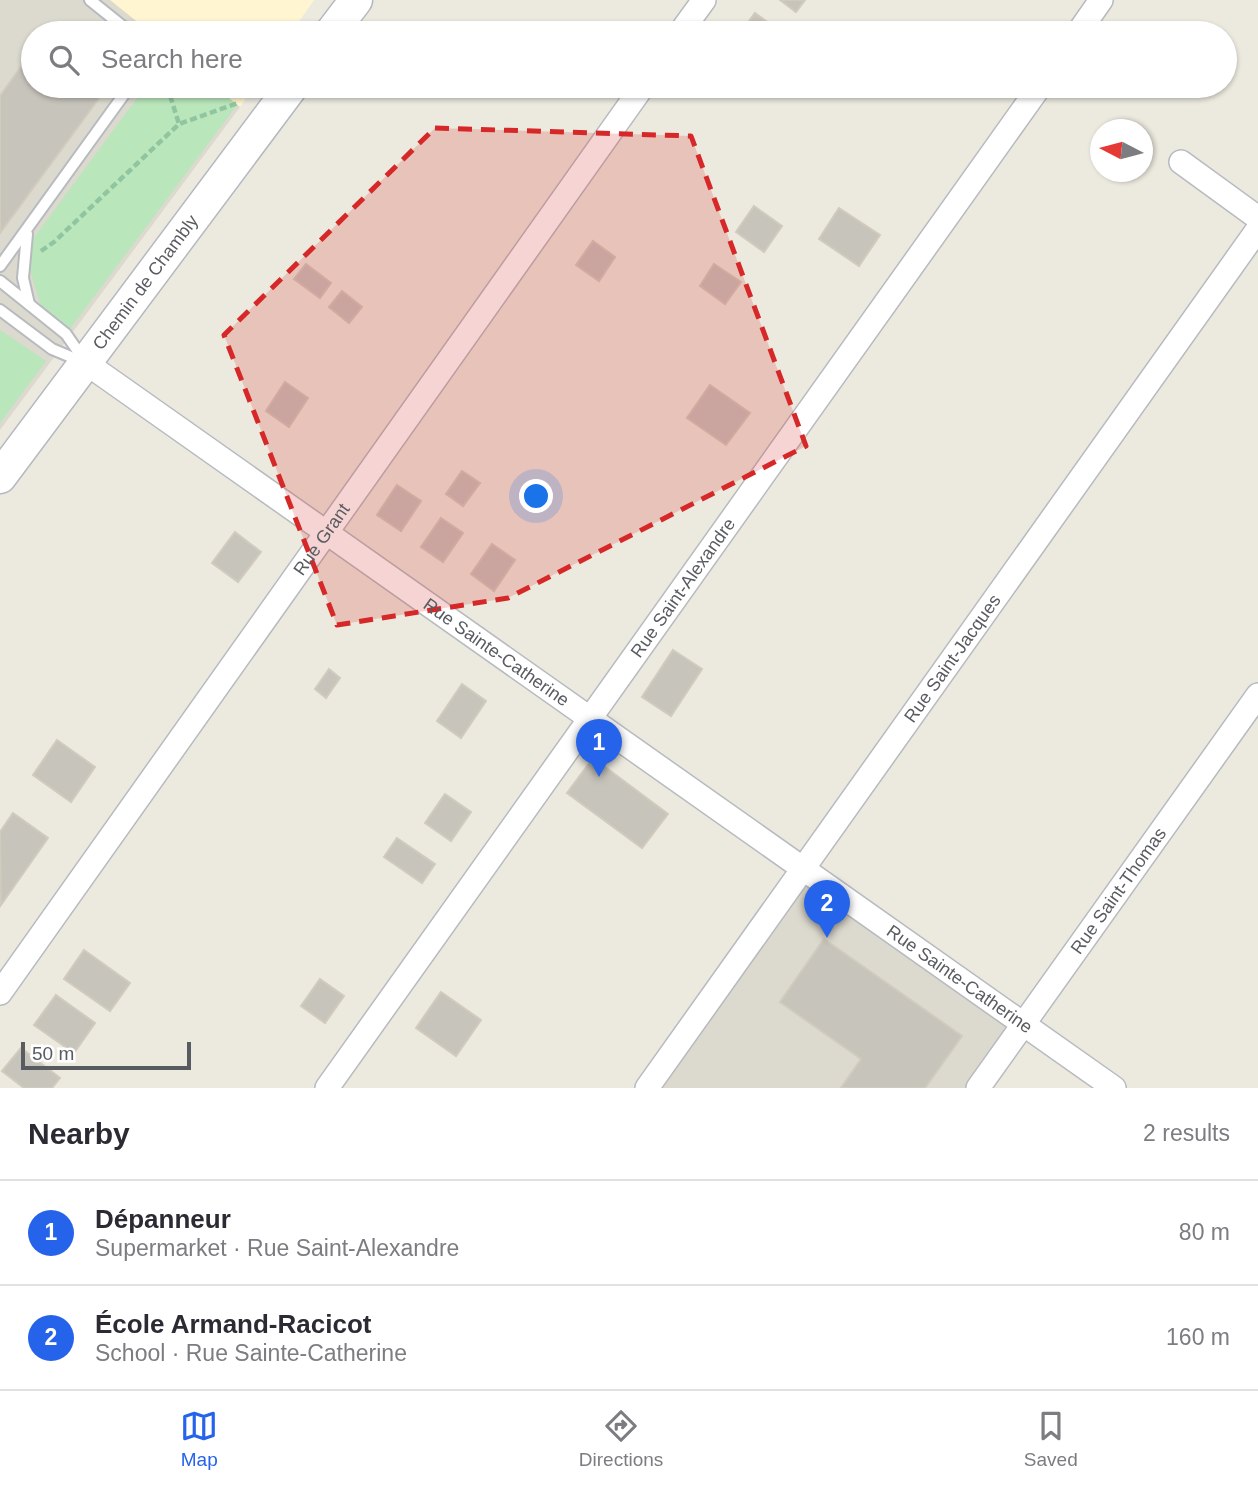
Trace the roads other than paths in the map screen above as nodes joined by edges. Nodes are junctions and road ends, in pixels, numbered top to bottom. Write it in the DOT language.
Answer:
graph roads {
  1 [pos="90,0"];
  2 [pos="356,0"];
  3 [pos="704,0"];
  4 [pos="1101,0"];
  5 [pos="116,21"];
  6 [pos="340,21"];
  7 [pos="689,21"];
  8 [pos="1086,21"];
  9 [pos="121,98"];
  10 [pos="283,98"];
  11 [pos="634,98"];
  12 [pos="1031,98"];
  13 [pos="1181,162"];
  14 [pos="1258,218"];
  15 [pos="28,228"];
  16 [pos="1258,229"];
  17 [pos="0,266"];
  18 [pos="0,281"];
  19 [pos="29,304"];
  20 [pos="0,310"];
  21 [pos="86,363"];
  22 [pos="0,477"];
  23 [pos="327,532"];
  24 [pos="1258,695"];
  25 [pos="589,718"];
  26 [pos="802,868"];
  27 [pos="0,993"];
  28 [pos="1024,1024"];
  29 [pos="327,1088"];
  30 [pos="647,1088"];
  31 [pos="978,1088"];
  32 [pos="1114,1088"];
  1 -- 5 [label="lane"];
  2 -- 6 [label="main road"];
  3 -- 7 [label="street"];
  4 -- 8 [label="street"];
  9 -- 15 [label="lane"];
  10 -- 21 [label="main road, Chemin de Chambly"];
  11 -- 23 [label="street, Rue Grant"];
  12 -- 25 [label="street, Rue Saint-Alexandre"];
  13 -- 14 [label="street"];
  15 -- 17 [label="lane"];
  15 -- 19 [label="lane"];
  16 -- 26 [label="street, Rue Saint-Jacques"];
  18 -- 19 [label="lane"];
  19 -- 21 [label="lane"];
  20 -- 21 [label="lane"];
  21 -- 22 [label="main road, Chemin de Chambly"];
  21 -- 23 [label="street, Rue Sainte-Catherine"];
  23 -- 25 [label="street, Rue Sainte-Catherine"];
  23 -- 27 [label="street, Rue Grant"];
  24 -- 28 [label="street, Rue Saint-Thomas"];
  25 -- 26 [label="street, Rue Sainte-Catherine"];
  25 -- 29 [label="street, Rue Saint-Alexandre"];
  26 -- 28 [label="street, Rue Sainte-Catherine"];
  26 -- 30 [label="street, Rue Saint-Jacques"];
  28 -- 31 [label="street, Rue Saint-Thomas"];
  28 -- 32 [label="street, Rue Sainte-Catherine"];
}
